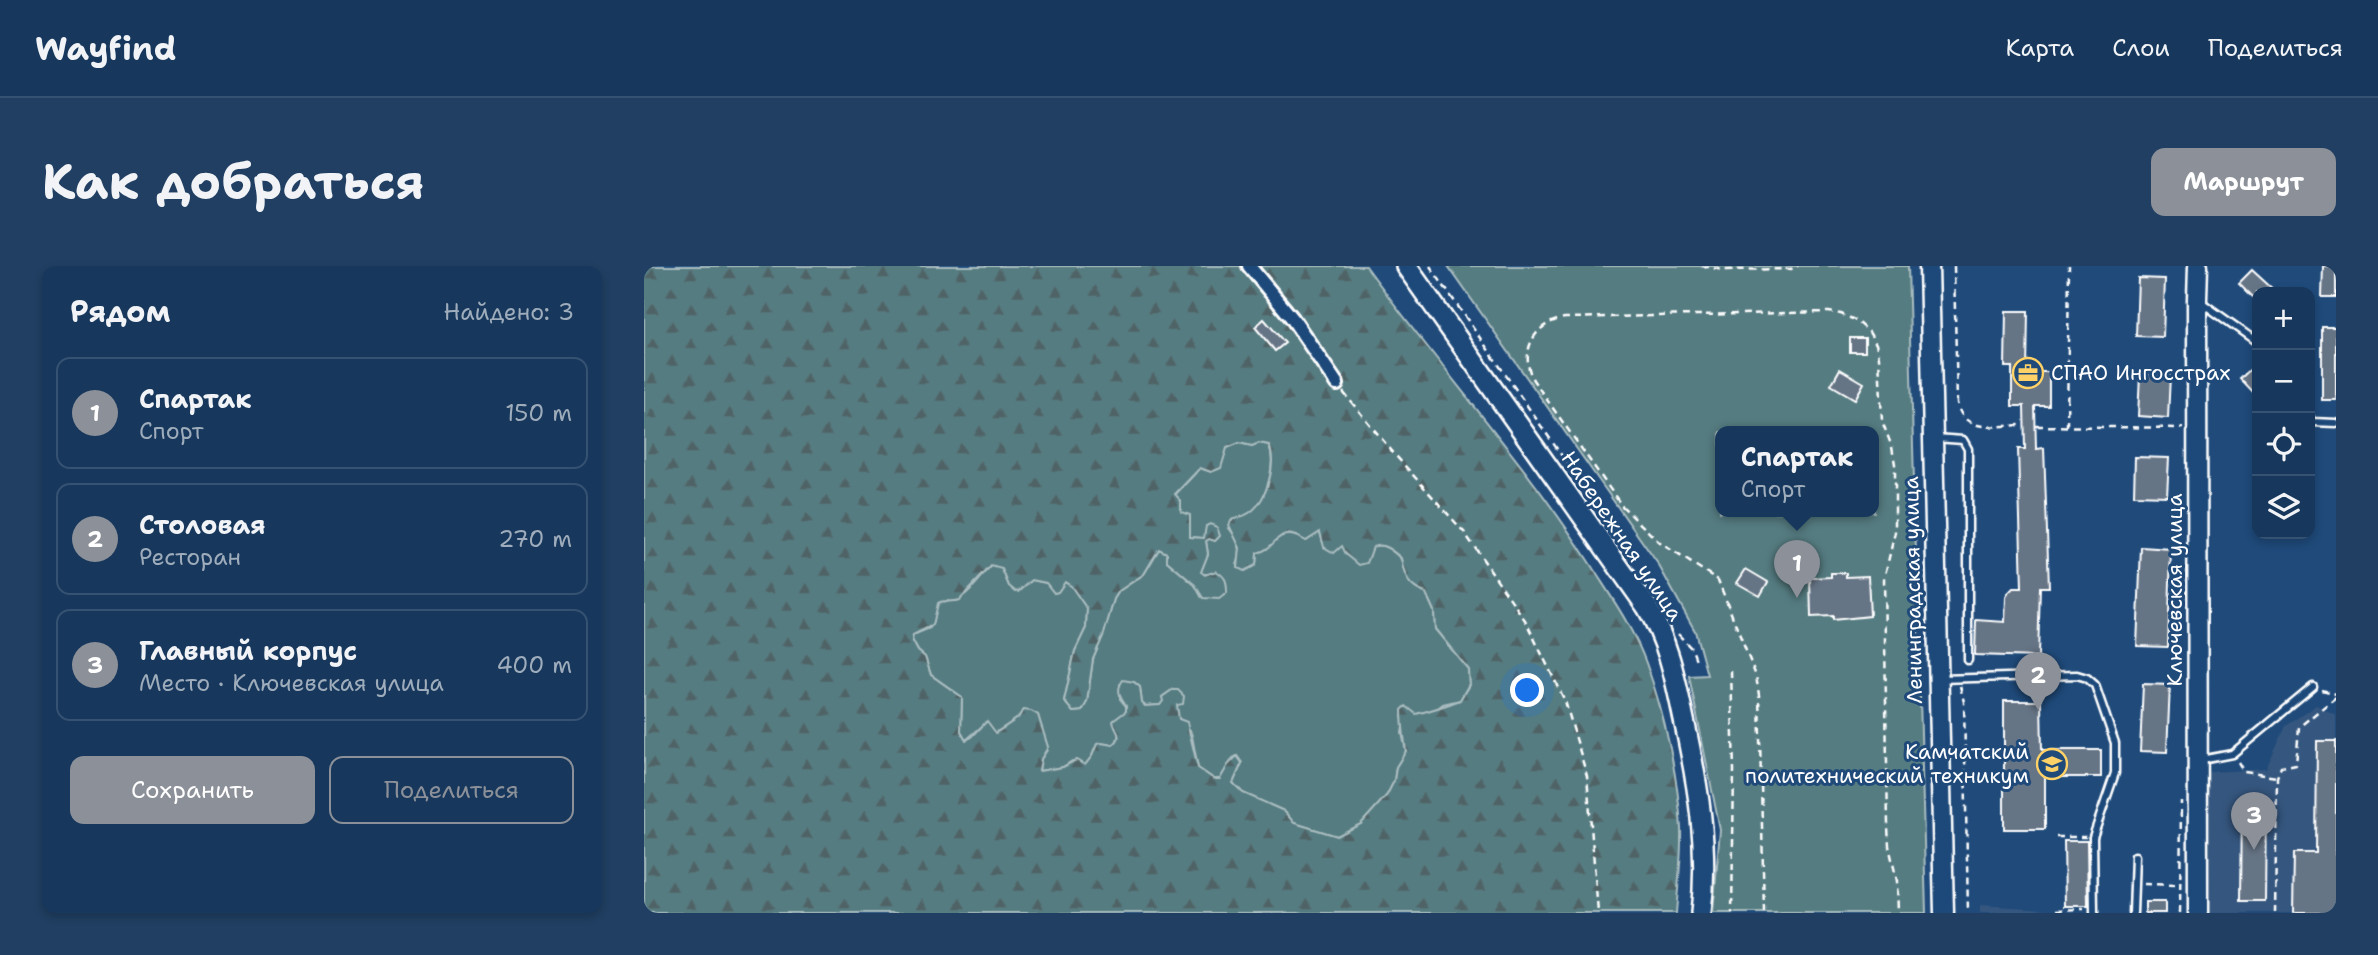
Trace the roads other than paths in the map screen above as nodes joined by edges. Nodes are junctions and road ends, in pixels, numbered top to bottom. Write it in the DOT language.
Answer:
graph roads {
  1 [pos="1249,266"];
  2 [pos="1406,266"];
  3 [pos="1929,266"];
  4 [pos="2198,266"];
  5 [pos="2197,299"];
  6 [pos="2252,338"];
  7 [pos="1337,384"];
  8 [pos="2315,422"];
  9 [pos="2336,423"];
  10 [pos="1933,438"];
  11 [pos="1968,660"];
  12 [pos="1938,680"];
  13 [pos="2312,687"];
  14 [pos="2199,760"];
  15 [pos="2135,856"];
  16 [pos="2094,911"];
  17 [pos="1701,913"];
  18 [pos="1944,913"];
  19 [pos="2133,913"];
  20 [pos="2198,913"];
  1 -- 7 [label="street"];
  2 -- 17 [label="main road, Набережная улица"];
  3 -- 10 [label="main road, Ленинградская улица"];
  4 -- 5 [label="main road, Ключевская улица"];
  5 -- 6 [label="lane"];
  5 -- 14 [label="main road, Ключевская улица"];
  8 -- 9 [label="lane"];
  10 -- 11 [label="lane"];
  10 -- 12 [label="main road, Ленинградская улица"];
  12 -- 16 [label="lane"];
  12 -- 18 [label="main road, Ленинградская улица"];
  13 -- 14 [label="lane"];
  14 -- 20 [label="main road, Ключевская улица"];
  15 -- 19 [label="lane"];
}
